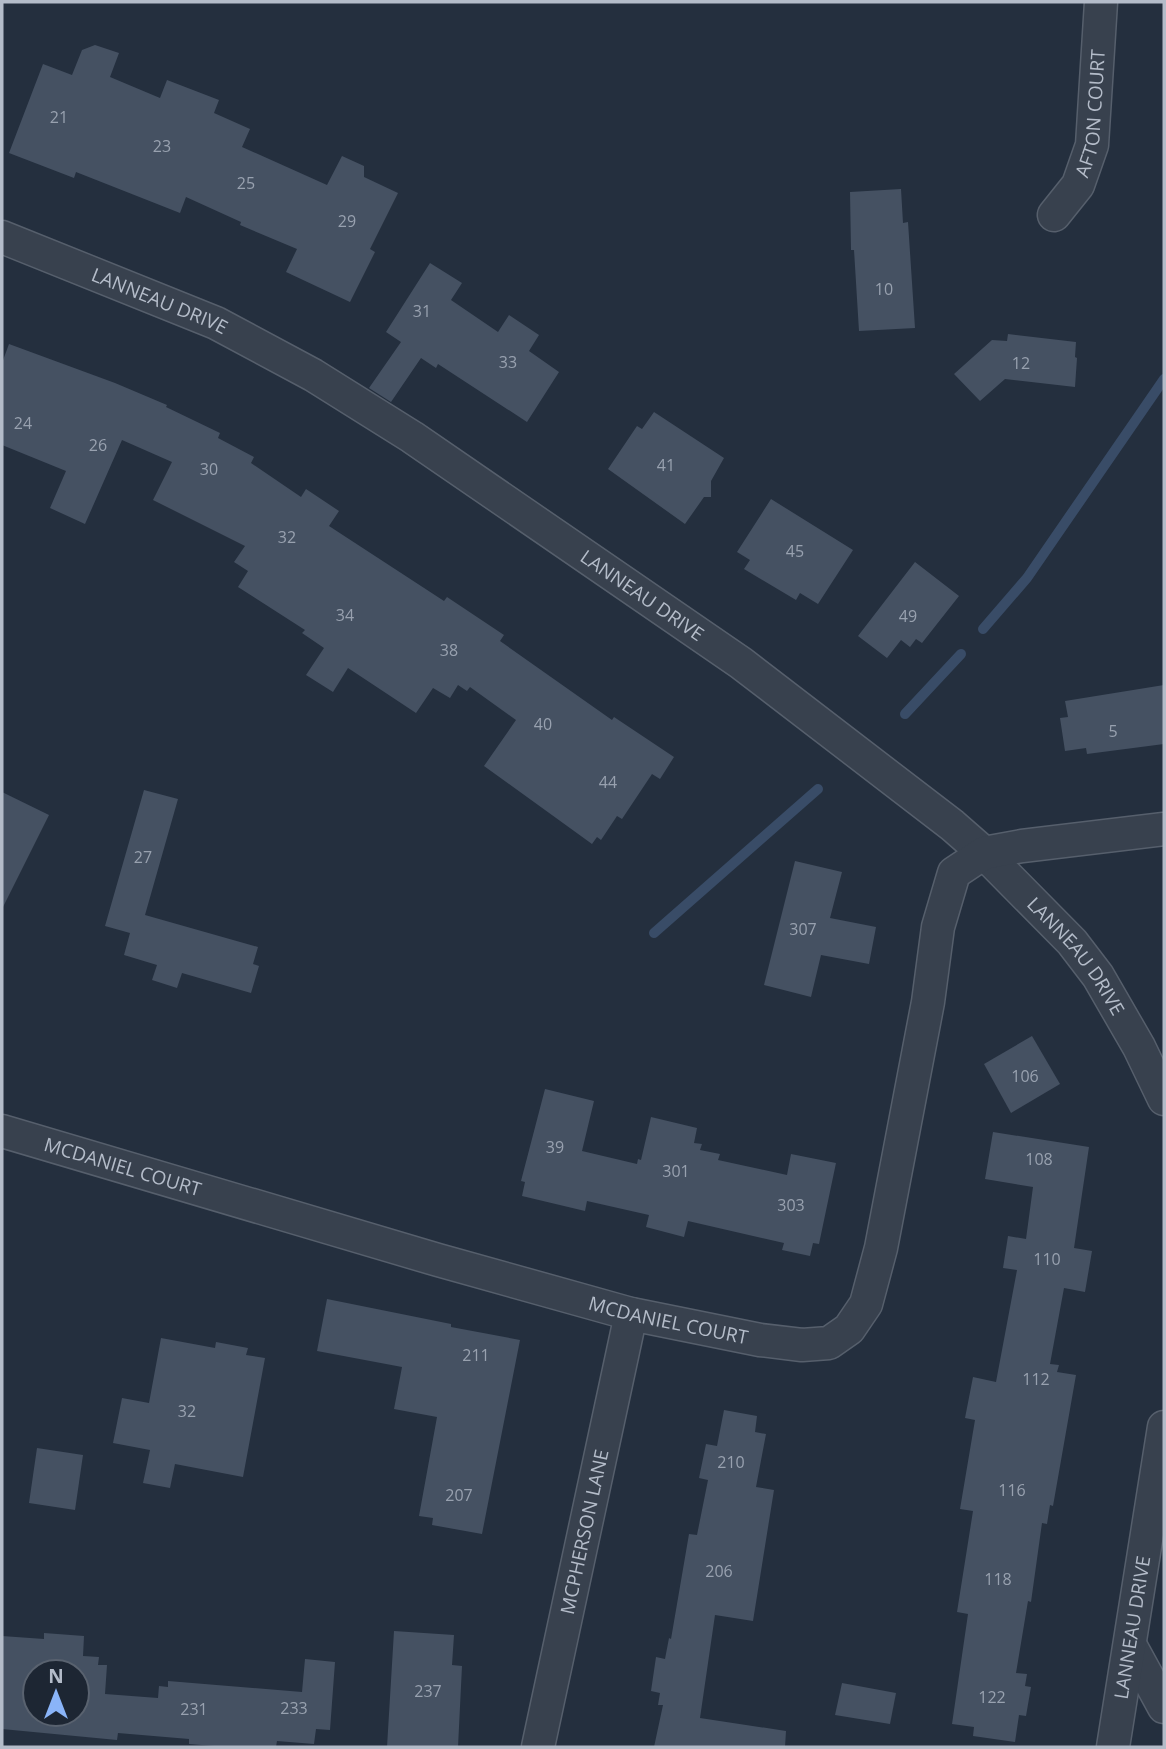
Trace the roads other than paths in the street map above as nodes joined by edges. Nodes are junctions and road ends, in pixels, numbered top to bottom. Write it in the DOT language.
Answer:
graph roads {
  1 [pos="1101,2"];
  2 [pos="1055,215"];
  3 [pos="2,237"];
  4 [pos="1164,829"];
  5 [pos="984,853"];
  6 [pos="1164,1099"];
  7 [pos="2,1131"];
  8 [pos="631,1314"];
  9 [pos="1164,1427"];
  10 [pos="1130,1645"];
  11 [pos="1164,1707"];
  12 [pos="538,1747"];
  13 [pos="1113,1747"];
  1 -- 2 [label="street, AFTON COURT"];
  3 -- 5 [label="street, LANNEAU DRIVE"];
  4 -- 5 [label="street"];
  5 -- 6 [label="street, LANNEAU DRIVE"];
  5 -- 8 [label="street, MCDANIEL COURT"];
  7 -- 8 [label="street, MCDANIEL COURT"];
  8 -- 12 [label="street, MCPHERSON LANE"];
  9 -- 10 [label="street, LANNEAU DRIVE"];
  10 -- 11 [label="street"];
  10 -- 13 [label="street, LANNEAU DRIVE"];
}
